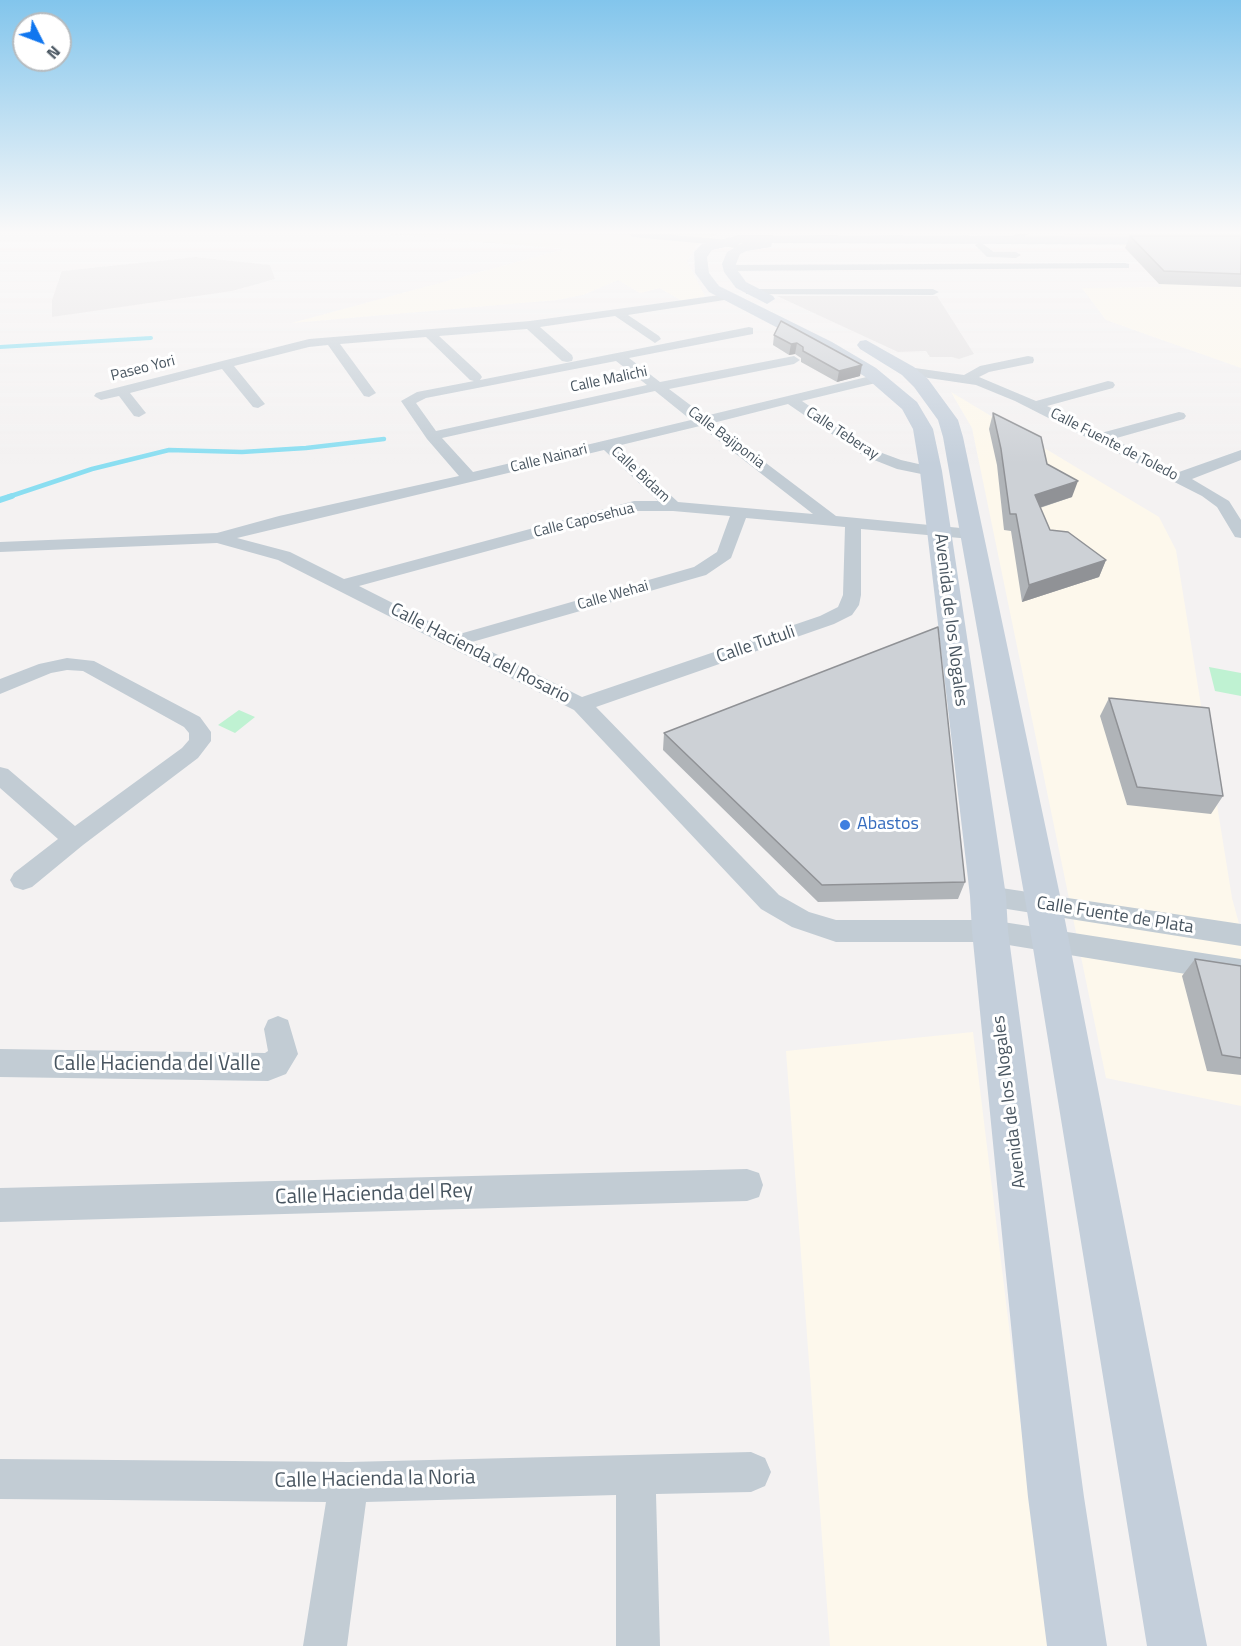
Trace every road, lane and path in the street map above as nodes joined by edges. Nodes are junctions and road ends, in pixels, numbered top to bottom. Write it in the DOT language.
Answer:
graph roads {
  1 [pos="639,311"];
  2 [pos="766,311"];
  3 [pos="780,311"];
  4 [pos="619,314"];
  5 [pos="530,325"];
  6 [pos="749,331"];
  7 [pos="430,334"];
  8 [pos="655,339"];
  9 [pos="331,341"];
  10 [pos="619,357"];
  11 [pos="567,358"];
  12 [pos="794,360"];
  13 [pos="1028,360"];
  14 [pos="225,364"];
  15 [pos="475,377"];
  16 [pos="879,378"];
  17 [pos="969,379"];
  18 [pos="918,381"];
  19 [pos="1108,385"];
  20 [pos="656,387"];
  21 [pos="123,392"];
  22 [pos="369,393"];
  23 [pos="101,396"];
  24 [pos="791,400"];
  25 [pos="258,404"];
  26 [pos="1035,405"];
  27 [pos="139,413"];
  28 [pos="1179,416"];
  29 [pos="704,421"];
  30 [pos="432,436"];
  31 [pos="1100,438"];
  32 [pos="607,444"];
  33 [pos="1241,454"];
  34 [pos="931,471"];
  35 [pos="470,478"];
  36 [pos="1179,478"];
  37 [pos="673,506"];
  38 [pos="738,514"];
  39 [pos="832,521"];
  40 [pos="853,523"];
  41 [pos="939,531"];
  42 [pos="1241,533"];
  43 [pos="971,534"];
  44 [pos="218,538"];
  45 [pos="0,547"];
  46 [pos="343,585"];
  47 [pos="456,641"];
  48 [pos="0,687"];
  49 [pos="581,705"];
  50 [pos="0,775"];
  51 [pos="74,839"];
  52 [pos="23,880"];
  53 [pos="988,896"];
  54 [pos="1044,905"];
  55 [pos="990,931"];
  56 [pos="1241,935"];
  57 [pos="1050,940"];
  58 [pos="1241,971"];
  59 [pos="278,1029"];
  60 [pos="0,1063"];
  61 [pos="747,1185"];
  62 [pos="0,1205"];
  63 [pos="751,1472"];
  64 [pos="636,1475"];
  65 [pos="0,1479"];
  66 [pos="349,1482"];
  67 [pos="325,1646"];
  68 [pos="639,1646"];
  69 [pos="1077,1646"];
  70 [pos="1177,1646"];
  1 -- 4 [label="street, Paseo Yori"];
  2 -- 16 [label="main road, Avenida de los Nogales"];
  3 -- 18 [label="main road, Avenida de los Nogales"];
  4 -- 5 [label="street, Paseo Yori"];
  4 -- 8 [label="street"];
  5 -- 7 [label="street, Paseo Yori"];
  5 -- 11 [label="street"];
  6 -- 10 [label="street"];
  7 -- 9 [label="street, Paseo Yori"];
  7 -- 15 [label="street"];
  9 -- 14 [label="street, Paseo Yori"];
  9 -- 22 [label="street"];
  10 -- 20 [label="street, Calle Bajiponia"];
  10 -- 30 [label="street"];
  12 -- 20 [label="street, Calle Malichi"];
  13 -- 17 [label="street"];
  14 -- 21 [label="street, Paseo Yori"];
  14 -- 25 [label="street"];
  16 -- 24 [label="street, Calle Nainari"];
  16 -- 34 [label="main road, Avenida de los Nogales"];
  17 -- 18 [label="street"];
  17 -- 18 [label="street, Calle Fuente de Toledo"];
  17 -- 26 [label="street, Calle Fuente de Toledo"];
  18 -- 43 [label="main road, Avenida de los Nogales"];
  19 -- 26 [label="street"];
  20 -- 29 [label="street, Calle Bajiponia"];
  20 -- 30 [label="street, Calle Malichi"];
  21 -- 23 [label="street, Paseo Yori"];
  21 -- 27 [label="street"];
  24 -- 29 [label="street, Calle Nainari"];
  24 -- 34 [label="street, Calle Teberay"];
  26 -- 31 [label="street, Calle Fuente de Toledo"];
  28 -- 31 [label="street"];
  29 -- 32 [label="street, Calle Nainari"];
  29 -- 39 [label="street, Calle Bajiponia"];
  30 -- 35 [label="street"];
  31 -- 36 [label="street, Calle Fuente de Toledo"];
  32 -- 35 [label="street, Calle Nainari"];
  32 -- 37 [label="street, Calle Bidam"];
  33 -- 36 [label="street"];
  34 -- 41 [label="main road, Avenida de los Nogales"];
  35 -- 44 [label="street, Calle Nainari"];
  36 -- 42 [label="street, Calle Fuente de Toledo"];
  37 -- 38 [label="street, Calle Caposehua"];
  37 -- 46 [label="street, Calle Caposehua"];
  38 -- 39 [label="street, Calle Caposehua"];
  38 -- 47 [label="street, Calle Wehai"];
  39 -- 40 [label="street, Calle Caposehua"];
  40 -- 41 [label="street, Calle Caposehua"];
  40 -- 49 [label="street, Calle Tutuli"];
  41 -- 43 [label="street, Calle Caposehua"];
  41 -- 53 [label="main road, Avenida de los Nogales"];
  43 -- 54 [label="main road, Avenida de los Nogales"];
  44 -- 45 [label="street, Calle Hacienda del Rosario"];
  44 -- 46 [label="street, Calle Hacienda del Rosario"];
  46 -- 47 [label="street, Calle Hacienda del Rosario"];
  47 -- 49 [label="street, Calle Hacienda del Rosario"];
  48 -- 51 [label="street"];
  49 -- 55 [label="street, Calle Hacienda del Rosario"];
  50 -- 51 [label="street"];
  51 -- 52 [label="street"];
  53 -- 54 [label="street, Calle Fuente de Plata"];
  53 -- 55 [label="main road, Avenida de los Nogales"];
  54 -- 56 [label="street, Calle Fuente de Plata"];
  54 -- 57 [label="main road, Avenida de los Nogales"];
  55 -- 57 [label="street, Calle Hacienda del Rosario"];
  55 -- 69 [label="main road, Avenida de los Nogales"];
  57 -- 58 [label="street, Calle Fuente de Plata"];
  57 -- 70 [label="main road, Avenida de los Nogales"];
  59 -- 60 [label="street, Calle Hacienda del Valle"];
  61 -- 62 [label="street, Calle Hacienda del Rey"];
  63 -- 64 [label="street, Calle Hacienda la Noria"];
  64 -- 66 [label="street, Calle Hacienda la Noria"];
  64 -- 68 [label="street"];
  65 -- 66 [label="street, Calle Hacienda la Noria"];
  66 -- 67 [label="street"];
}
